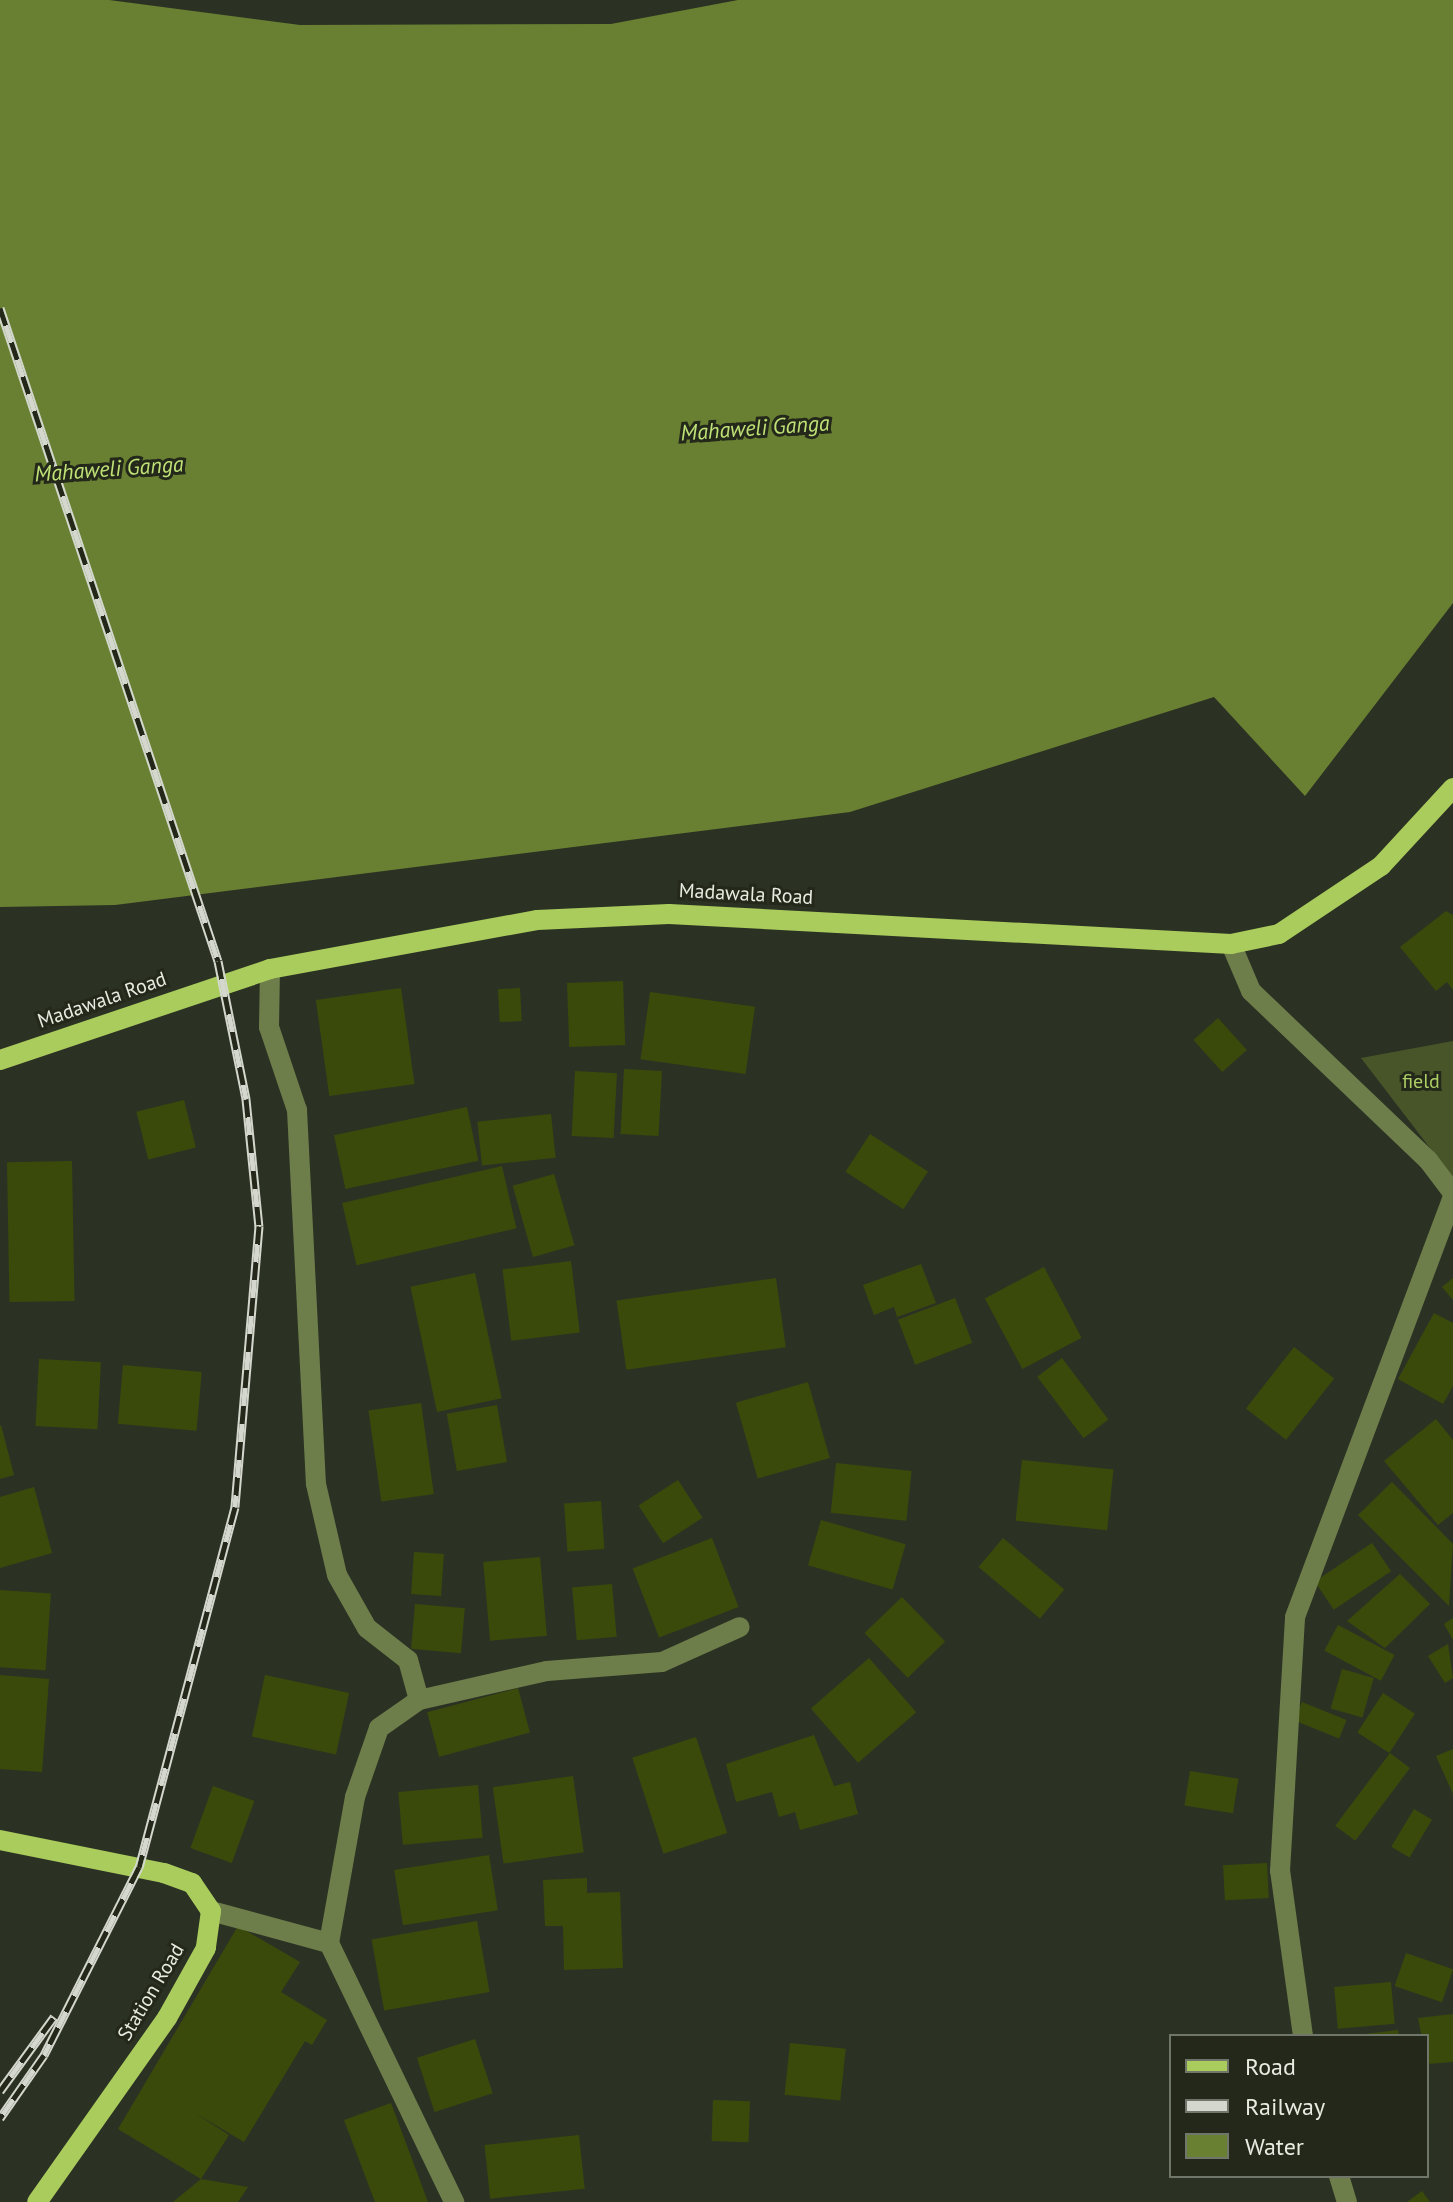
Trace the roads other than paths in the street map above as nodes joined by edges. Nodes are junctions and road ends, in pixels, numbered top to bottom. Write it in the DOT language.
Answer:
graph roads {
  1 [pos="1453,788"];
  2 [pos="1231,944"];
  3 [pos="270,969"];
  4 [pos="0,1060"];
  5 [pos="1453,1195"];
  6 [pos="740,1627"];
  7 [pos="419,1700"];
  8 [pos="0,1840"];
  9 [pos="211,1911"];
  10 [pos="329,1943"];
  11 [pos="1303,2034"];
  12 [pos="1340,2178"];
  13 [pos="37,2202"];
  14 [pos="454,2202"];
  15 [pos="1347,2202"];
  1 -- 2 [label="main road, Madawala Road"];
  2 -- 3 [label="main road, Madawala Road"];
  2 -- 5 [label="street"];
  3 -- 4 [label="main road, Madawala Road"];
  3 -- 7 [label="street"];
  5 -- 11 [label="street"];
  6 -- 7 [label="street"];
  7 -- 10 [label="street"];
  8 -- 9 [label="main road"];
  9 -- 10 [label="street"];
  9 -- 13 [label="main road, Station Road"];
  10 -- 14 [label="street"];
  12 -- 15 [label="street"];
}
